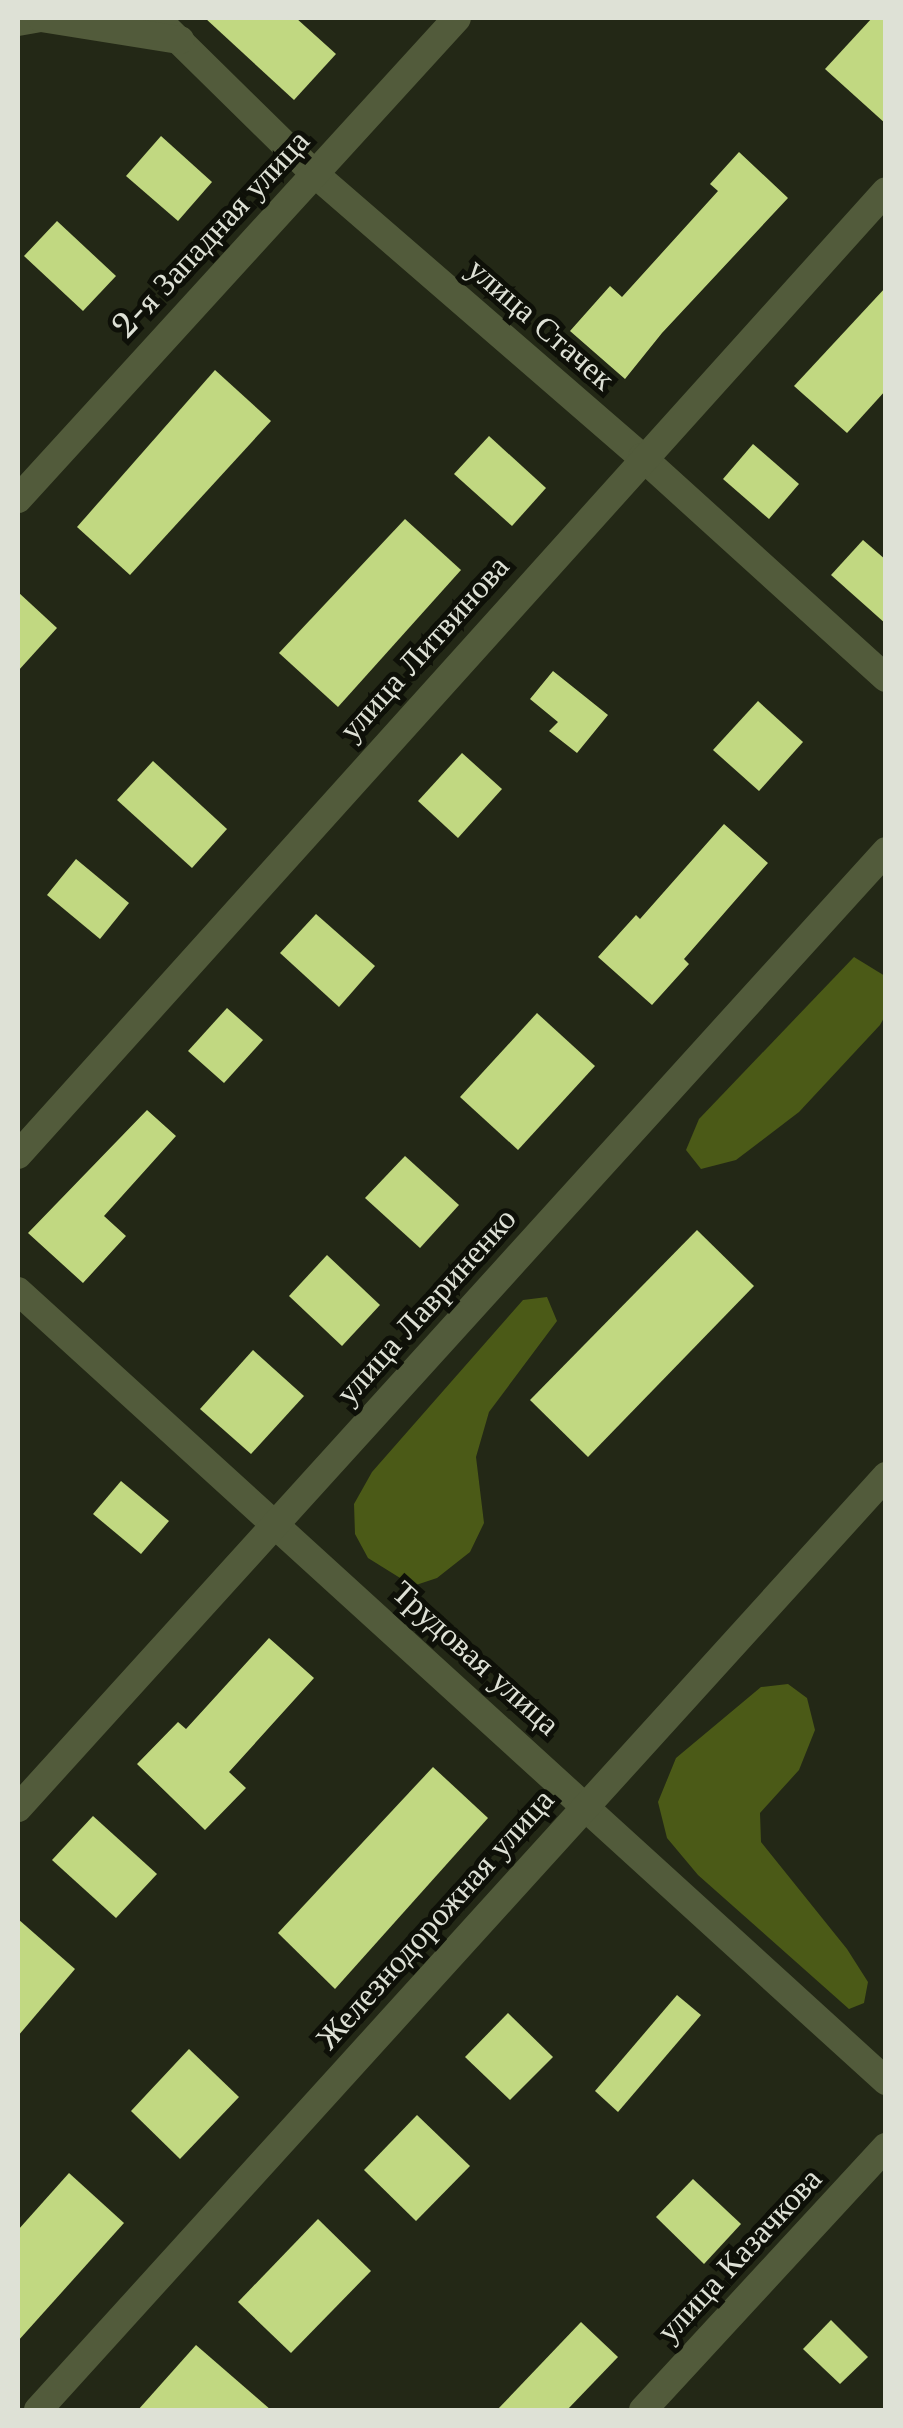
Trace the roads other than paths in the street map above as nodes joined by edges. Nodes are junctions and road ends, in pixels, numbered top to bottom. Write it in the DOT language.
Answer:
graph roads {
  1 [pos="156,18"];
  2 [pos="456,18"];
  3 [pos="18,22"];
  4 [pos="180,40"];
  5 [pos="316,174"];
  6 [pos="886,191"];
  7 [pos="642,458"];
  8 [pos="18,499"];
  9 [pos="886,678"];
  10 [pos="886,851"];
  11 [pos="18,1155"];
  12 [pos="18,1291"];
  13 [pos="886,1476"];
  14 [pos="276,1524"];
  15 [pos="585,1804"];
  16 [pos="18,1808"];
  17 [pos="886,2080"];
  18 [pos="886,2147"];
  19 [pos="38,2410"];
  20 [pos="643,2410"];
  1 -- 4 [label="street, улица Стачек"];
  2 -- 5 [label="street, 2-я Западная улица"];
  3 -- 4 [label="street"];
  4 -- 5 [label="street, улица Стачек"];
  5 -- 7 [label="street, улица Стачек"];
  5 -- 8 [label="street, 2-я Западная улица"];
  6 -- 7 [label="street, улица Литвинова"];
  7 -- 9 [label="street, улица Стачек"];
  7 -- 11 [label="street, улица Литвинова"];
  10 -- 14 [label="street, улица Лавриненко"];
  12 -- 14 [label="street, Трудовая улица"];
  13 -- 15 [label="street, Железнодорожная улица"];
  14 -- 15 [label="street, Трудовая улица"];
  14 -- 16 [label="street, улица Лавриненко"];
  15 -- 17 [label="street, Трудовая улица"];
  15 -- 19 [label="street, Железнодорожная улица"];
  18 -- 20 [label="street, улица Казачкова"];
}
